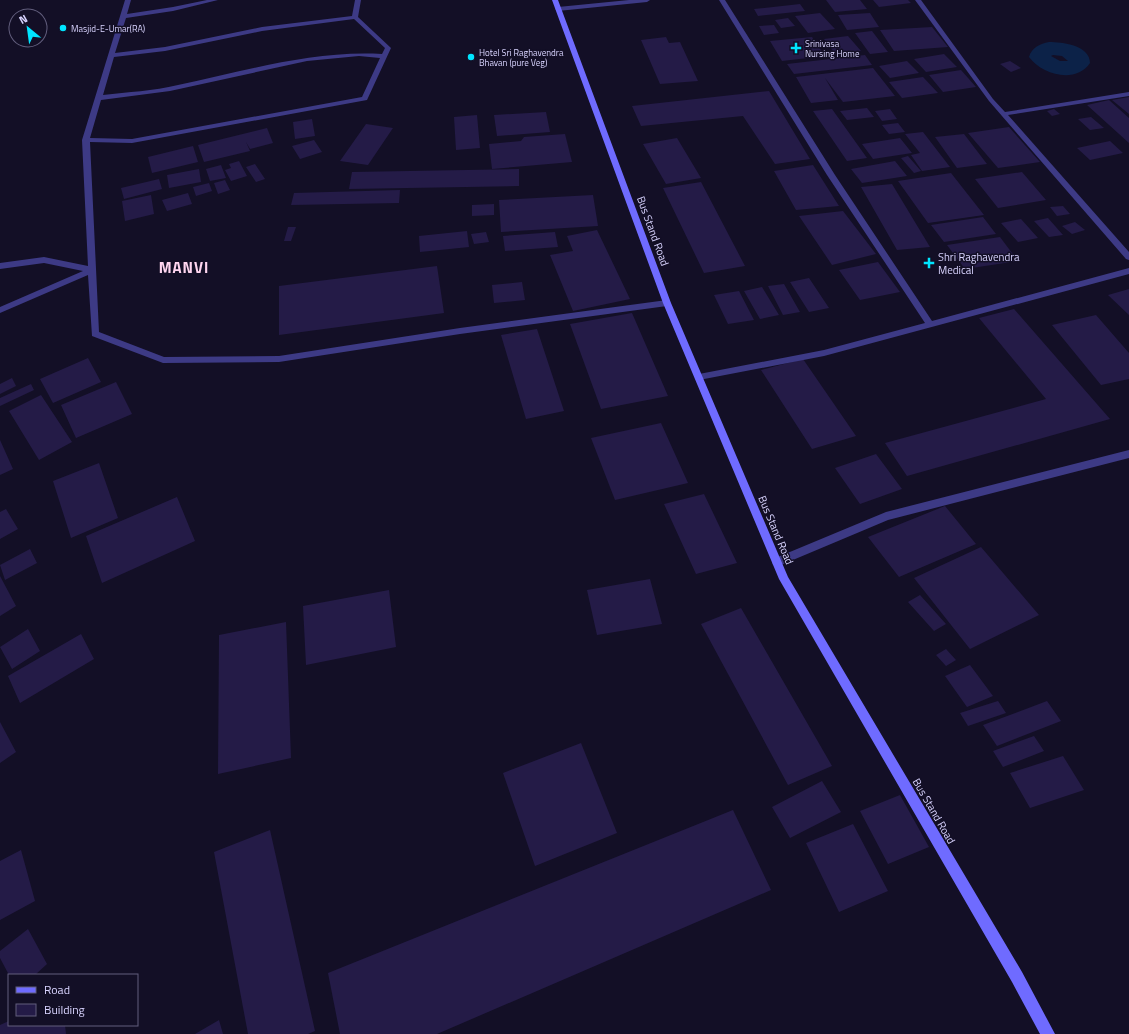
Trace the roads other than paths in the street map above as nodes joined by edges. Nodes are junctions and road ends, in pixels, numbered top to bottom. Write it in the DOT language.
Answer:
graph roads {
  1 [pos="128,0"];
  2 [pos="216,0"];
  3 [pos="358,0"];
  4 [pos="648,0"];
  5 [pos="722,0"];
  6 [pos="918,0"];
  7 [pos="556,5"];
  8 [pos="124,16"];
  9 [pos="355,17"];
  10 [pos="112,55"];
  11 [pos="384,56"];
  12 [pos="1129,94"];
  13 [pos="99,98"];
  14 [pos="1004,114"];
  15 [pos="86,140"];
  16 [pos="1129,257"];
  17 [pos="0,266"];
  18 [pos="92,270"];
  19 [pos="1129,271"];
  20 [pos="667,303"];
  21 [pos="0,310"];
  22 [pos="930,324"];
  23 [pos="698,377"];
  24 [pos="1129,454"];
  25 [pos="777,562"];
  26 [pos="1048,1034"];
  1 -- 8 [label="street"];
  2 -- 8 [label="street"];
  3 -- 9 [label="street"];
  4 -- 7 [label="street"];
  5 -- 22 [label="street"];
  6 -- 14 [label="street"];
  7 -- 20 [label="main road, Bus Stand Road"];
  8 -- 10 [label="street"];
  9 -- 10 [label="street"];
  9 -- 11 [label="street"];
  10 -- 13 [label="street"];
  11 -- 13 [label="street"];
  11 -- 15 [label="street"];
  12 -- 14 [label="street"];
  13 -- 15 [label="street"];
  14 -- 16 [label="street"];
  15 -- 18 [label="street"];
  17 -- 18 [label="street"];
  18 -- 20 [label="street"];
  18 -- 21 [label="street"];
  19 -- 22 [label="street"];
  20 -- 23 [label="main road, Bus Stand Road"];
  22 -- 23 [label="street"];
  23 -- 25 [label="main road, Bus Stand Road"];
  24 -- 25 [label="street"];
  25 -- 26 [label="main road, Bus Stand Road"];
}
